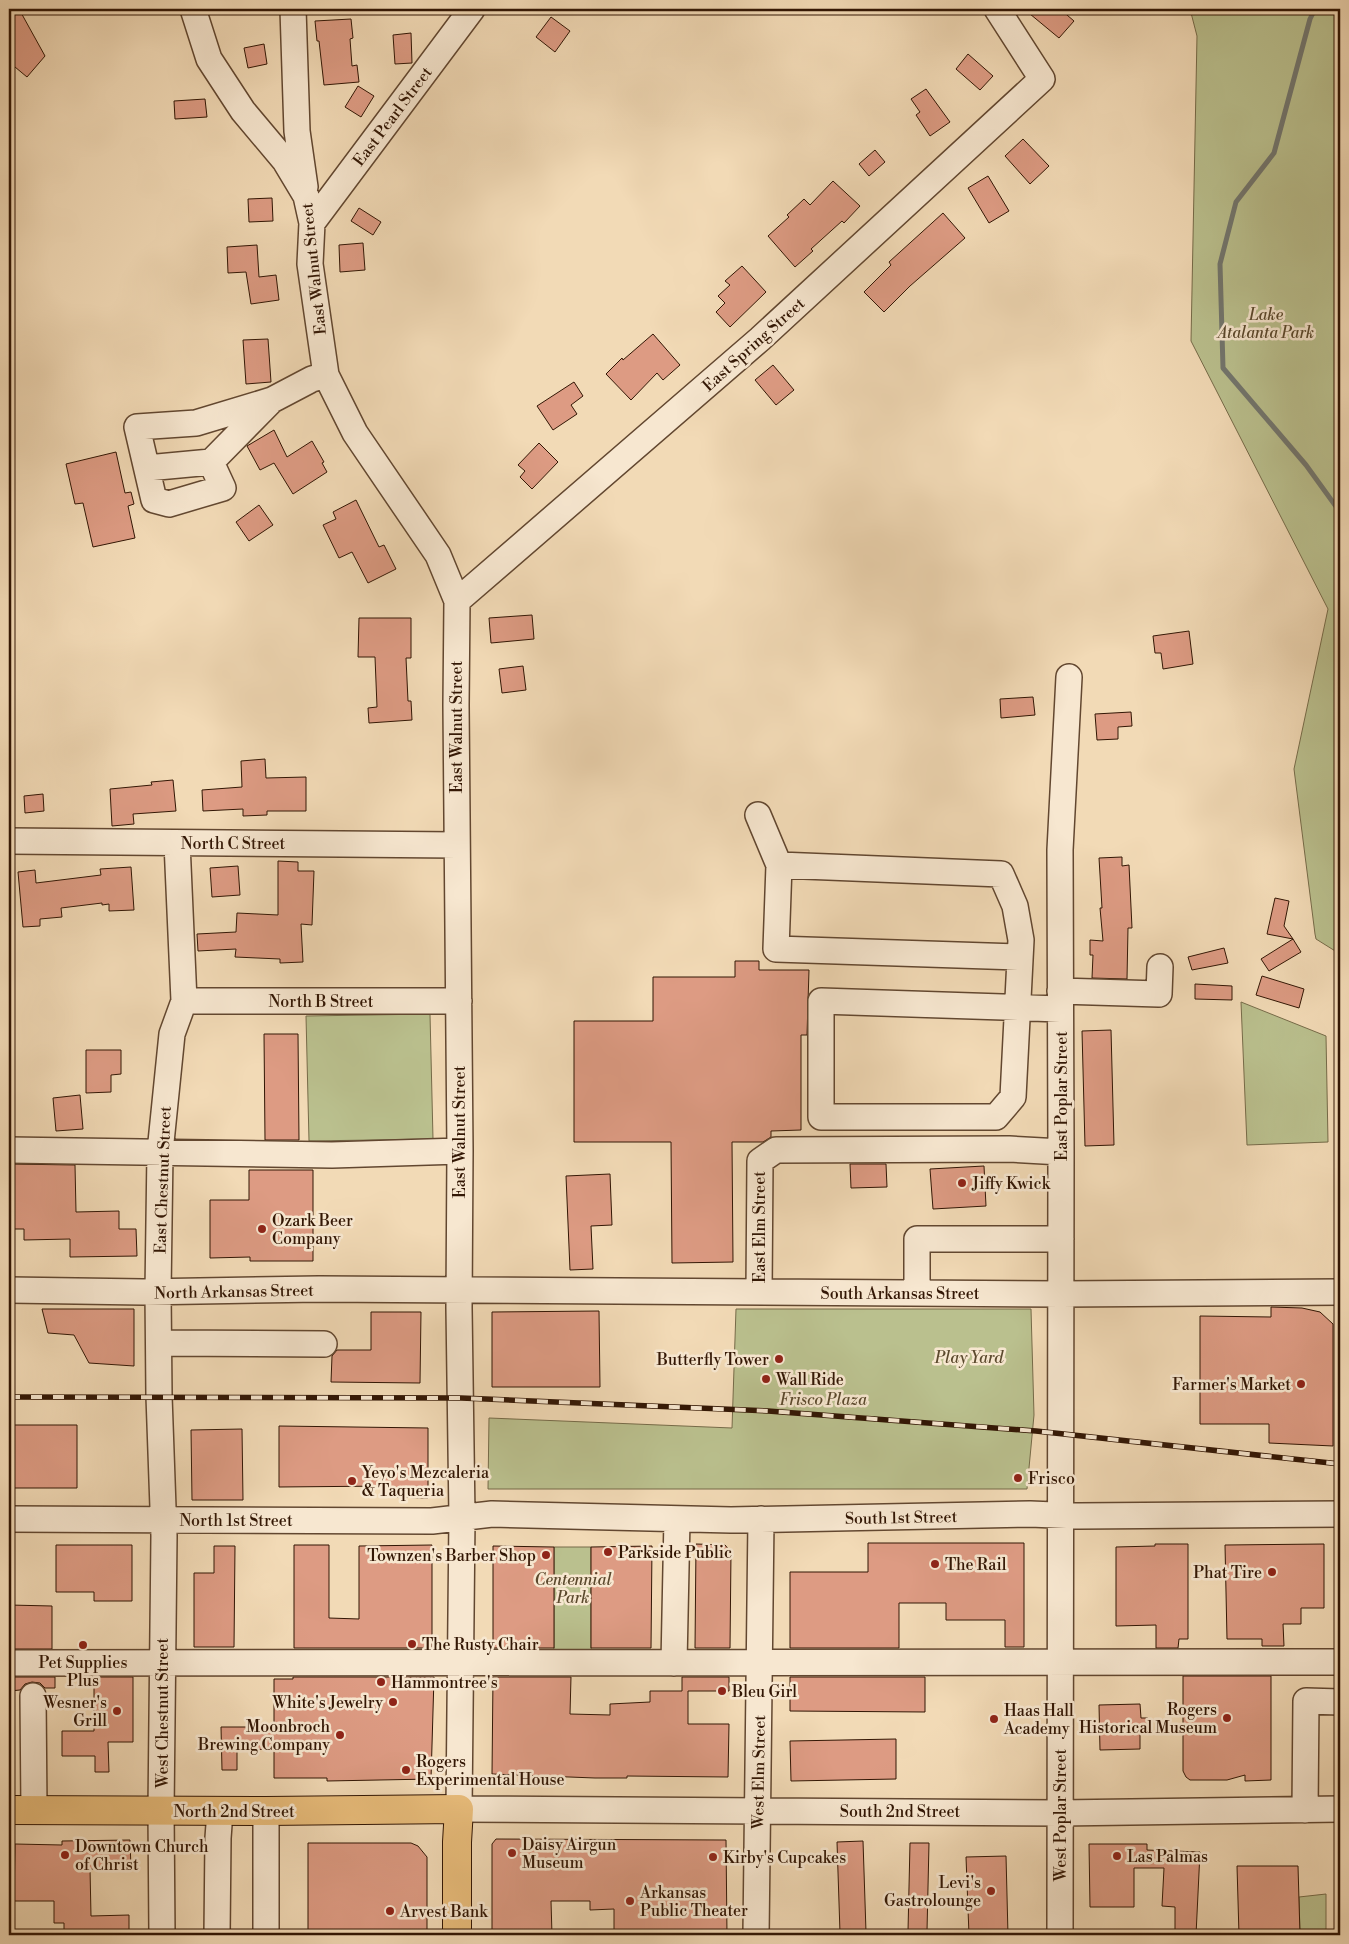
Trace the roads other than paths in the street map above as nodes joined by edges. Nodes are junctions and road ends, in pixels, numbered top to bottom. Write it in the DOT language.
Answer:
graph roads {
  1 [pos="193,9"];
  2 [pos="293,9"];
  3 [pos="472,9"];
  4 [pos="997,9"];
  5 [pos="306,196"];
  6 [pos="312,223"];
  7 [pos="326,375"];
  8 [pos="272,400"];
  9 [pos="211,462"];
  10 [pos="147,468"];
  11 [pos="457,601"];
  12 [pos="1069,676"];
  13 [pos="758,815"];
  14 [pos="9,841"];
  15 [pos="177,843"];
  16 [pos="457,845"];
  17 [pos="779,865"];
  18 [pos="1020,957"];
  19 [pos="1160,967"];
  20 [pos="1060,1000"];
  21 [pos="459,1001"];
  22 [pos="184,1002"];
  23 [pos="1017,1007"];
  24 [pos="996,1117"];
  25 [pos="1009,1149"];
  26 [pos="9,1150"];
  27 [pos="460,1151"];
  28 [pos="160,1152"];
  29 [pos="1061,1152"];
  30 [pos="1061,1239"];
  31 [pos="9,1290"];
  32 [pos="459,1291"];
  33 [pos="158,1292"];
  34 [pos="759,1292"];
  35 [pos="1340,1292"];
  36 [pos="917,1293"];
  37 [pos="1061,1294"];
  38 [pos="159,1342"];
  39 [pos="324,1344"];
  40 [pos="1340,1514"];
  41 [pos="1060,1515"];
  42 [pos="462,1517"];
  43 [pos="677,1518"];
  44 [pos="9,1519"];
  45 [pos="761,1519"];
  46 [pos="163,1520"];
  47 [pos="163,1662"];
  48 [pos="461,1662"];
  49 [pos="1340,1662"];
  50 [pos="9,1663"];
  51 [pos="674,1663"];
  52 [pos="759,1663"];
  53 [pos="1060,1663"];
  54 [pos="33,1696"];
  55 [pos="1340,1702"];
  56 [pos="1340,1809"];
  57 [pos="22,1810"];
  58 [pos="459,1810"];
  59 [pos="758,1810"];
  60 [pos="1305,1810"];
  61 [pos="161,1811"];
  62 [pos="220,1811"];
  63 [pos="266,1811"];
  64 [pos="1060,1813"];
  65 [pos="162,1935"];
  66 [pos="217,1935"];
  67 [pos="266,1935"];
  68 [pos="457,1935"];
  69 [pos="756,1935"];
  70 [pos="1060,1935"];
  1 -- 5 [label="street, East Walnut Street"];
  2 -- 5 [label="street"];
  3 -- 6 [label="street, East Pearl Street"];
  4 -- 11 [label="street, East Spring Street"];
  5 -- 6 [label="street, East Walnut Street"];
  6 -- 7 [label="street, East Walnut Street"];
  7 -- 8 [label="street"];
  7 -- 11 [label="street, East Walnut Street"];
  8 -- 9 [label="street"];
  8 -- 10 [label="street"];
  9 -- 10 [label="street"];
  9 -- 10 [label="street"];
  11 -- 16 [label="street, East Walnut Street"];
  12 -- 20 [label="street, East Poplar Street"];
  13 -- 17 [label="street"];
  14 -- 15 [label="street, North C Street"];
  15 -- 16 [label="street, North C Street"];
  15 -- 22 [label="street, East Chestnut Street"];
  16 -- 21 [label="street, East Walnut Street"];
  17 -- 18 [label="street"];
  17 -- 18 [label="street"];
  18 -- 23 [label="street"];
  19 -- 20 [label="street"];
  20 -- 23 [label="street"];
  20 -- 29 [label="street, East Poplar Street"];
  21 -- 22 [label="street, North B Street"];
  21 -- 27 [label="street, East Walnut Street"];
  22 -- 28 [label="street, East Chestnut Street"];
  23 -- 24 [label="street"];
  23 -- 24 [label="street"];
  24 -- 25 [label="street"];
  25 -- 29 [label="street"];
  25 -- 34 [label="street, East Elm Street"];
  26 -- 28 [label="street"];
  27 -- 28 [label="street"];
  27 -- 32 [label="street, East Walnut Street"];
  28 -- 33 [label="street, East Chestnut Street"];
  29 -- 30 [label="street, East Poplar Street"];
  30 -- 36 [label="street"];
  30 -- 37 [label="street, East Poplar Street"];
  31 -- 33 [label="street, North Arkansas Street"];
  32 -- 33 [label="street, North Arkansas Street"];
  32 -- 34 [label="street, South Arkansas Street"];
  32 -- 42 [label="street, East Walnut Street"];
  33 -- 38 [label="street, East Chestnut Street"];
  34 -- 36 [label="street, South Arkansas Street"];
  35 -- 37 [label="street, South Arkansas Street"];
  36 -- 37 [label="street, South Arkansas Street"];
  37 -- 41 [label="street, East Poplar Street"];
  38 -- 39 [label="street"];
  38 -- 46 [label="street, East Chestnut Street"];
  40 -- 41 [label="street, South 1st Street"];
  41 -- 45 [label="street, South 1st Street"];
  41 -- 53 [label="street, West Poplar Street"];
  42 -- 43 [label="street, South 1st Street"];
  42 -- 46 [label="street, North 1st Street"];
  42 -- 48 [label="street, East Walnut Street"];
  43 -- 45 [label="street, South 1st Street"];
  43 -- 51 [label="street"];
  44 -- 46 [label="street, North 1st Street"];
  45 -- 52 [label="street, West Elm Street"];
  46 -- 47 [label="street, West Chestnut Street"];
  47 -- 48 [label="street"];
  47 -- 50 [label="street"];
  47 -- 61 [label="street, West Chestnut Street"];
  48 -- 51 [label="street"];
  48 -- 58 [label="street, East Walnut Street"];
  49 -- 53 [label="street"];
  51 -- 52 [label="street"];
  52 -- 53 [label="street"];
  52 -- 59 [label="street, West Elm Street"];
  53 -- 64 [label="street, West Poplar Street"];
  54 -- 57 [label="street"];
  55 -- 60 [label="street"];
  56 -- 60 [label="street, South 2nd Street"];
  57 -- 61 [label="main road, North 2nd Street"];
  58 -- 59 [label="street, South 2nd Street"];
  58 -- 63 [label="main road, North 2nd Street"];
  58 -- 68 [label="main road"];
  59 -- 64 [label="street, South 2nd Street"];
  59 -- 69 [label="street, West Elm Street"];
  60 -- 64 [label="street, South 2nd Street"];
  61 -- 62 [label="main road, North 2nd Street"];
  61 -- 65 [label="street, West Chestnut Street"];
  62 -- 63 [label="main road, North 2nd Street"];
  62 -- 66 [label="street"];
  63 -- 67 [label="street"];
  64 -- 70 [label="street, West Poplar Street"];
}
